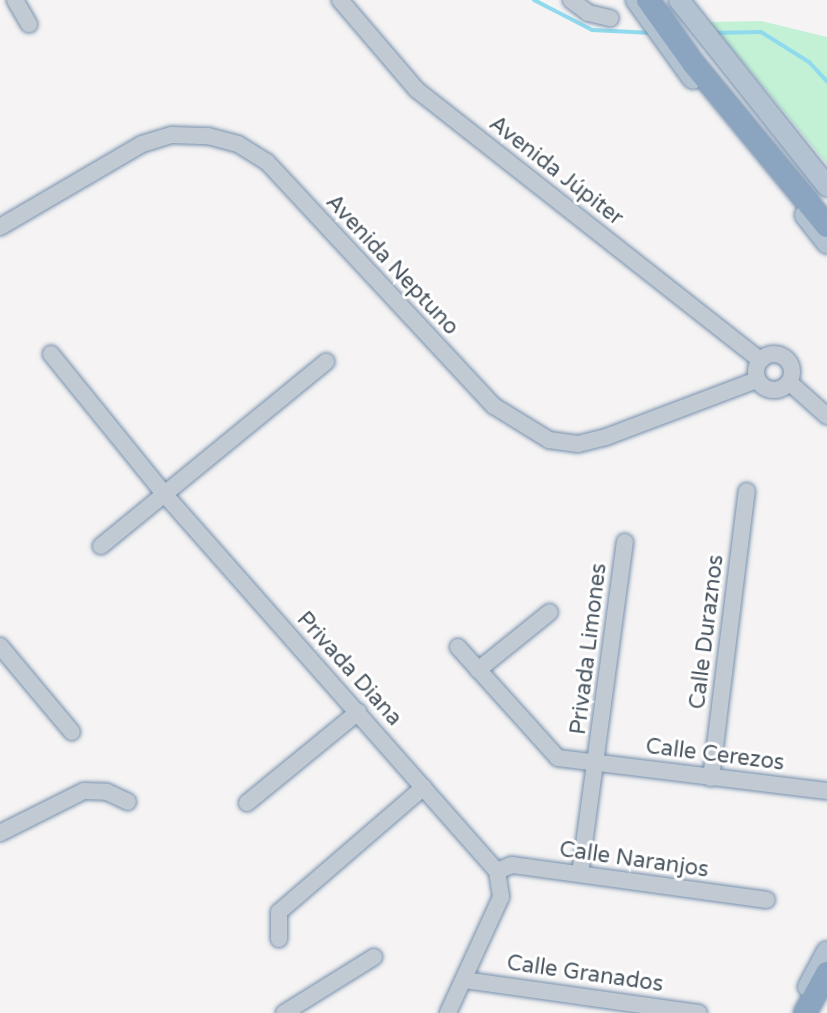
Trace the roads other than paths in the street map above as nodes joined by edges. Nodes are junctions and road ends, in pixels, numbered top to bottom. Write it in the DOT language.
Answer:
graph roads {
  1 [pos="15,0"];
  2 [pos="340,0"];
  3 [pos="571,0"];
  4 [pos="636,0"];
  5 [pos="648,0"];
  6 [pos="668,11"];
  7 [pos="610,18"];
  8 [pos="29,24"];
  9 [pos="699,59"];
  10 [pos="827,186"];
  11 [pos="827,207"];
  12 [pos="827,226"];
  13 [pos="0,227"];
  14 [pos="827,243"];
  15 [pos="51,354"];
  16 [pos="760,360"];
  17 [pos="326,362"];
  18 [pos="757,380"];
  19 [pos="789,382"];
  20 [pos="827,416"];
  21 [pos="747,491"];
  22 [pos="167,497"];
  23 [pos="625,542"];
  24 [pos="101,546"];
  25 [pos="550,612"];
  26 [pos="0,646"];
  27 [pos="458,647"];
  28 [pos="478,670"];
  29 [pos="358,712"];
  30 [pos="72,732"];
  31 [pos="597,761"];
  32 [pos="711,778"];
  33 [pos="424,787"];
  34 [pos="827,787"];
  35 [pos="128,802"];
  36 [pos="247,803"];
  37 [pos="0,833"];
  38 [pos="497,871"];
  39 [pos="580,874"];
  40 [pos="767,900"];
  41 [pos="279,939"];
  42 [pos="827,952"];
  43 [pos="374,957"];
  44 [pos="827,973"];
  45 [pos="464,980"];
  46 [pos="827,1005"];
  47 [pos="284,1013"];
  48 [pos="448,1013"];
  49 [pos="699,1013"];
  50 [pos="795,1013"];
  51 [pos="805,1013"];
  52 [pos="823,1013"];
  1 -- 8 [label="street"];
  2 -- 16 [label="street, Avenida Júpiter"];
  3 -- 7 [label="street"];
  4 -- 6 [label="main road"];
  5 -- 6 [label="highway"];
  6 -- 9 [label="highway"];
  9 -- 10 [label="main road"];
  9 -- 11 [label="highway"];
  9 -- 12 [label="highway"];
  9 -- 14 [label="main road"];
  13 -- 18 [label="street, Avenida Neptuno"];
  15 -- 22 [label="street, Privada Diana"];
  16 -- 18 [label="street"];
  16 -- 19 [label="street"];
  17 -- 22 [label="street"];
  18 -- 19 [label="street"];
  19 -- 20 [label="street"];
  21 -- 32 [label="street, Calle Duraznos"];
  22 -- 24 [label="street"];
  22 -- 29 [label="street, Privada Diana"];
  23 -- 31 [label="street, Privada Limones"];
  25 -- 28 [label="street"];
  26 -- 30 [label="street"];
  27 -- 28 [label="street, Calle Cerezos"];
  28 -- 31 [label="street, Calle Cerezos"];
  29 -- 33 [label="street, Privada Diana"];
  29 -- 36 [label="street"];
  31 -- 32 [label="street, Calle Cerezos"];
  31 -- 39 [label="street, Privada Limones"];
  32 -- 34 [label="street, Calle Cerezos"];
  33 -- 38 [label="street, Privada Diana"];
  33 -- 41 [label="street"];
  35 -- 37 [label="street"];
  38 -- 39 [label="street, Calle Naranjos"];
  38 -- 45 [label="street"];
  39 -- 40 [label="street, Calle Naranjos"];
  42 -- 50 [label="main road"];
  43 -- 47 [label="street"];
  44 -- 51 [label="highway"];
  45 -- 48 [label="street"];
  45 -- 49 [label="street, Calle Granados"];
  46 -- 52 [label="highway"];
}
